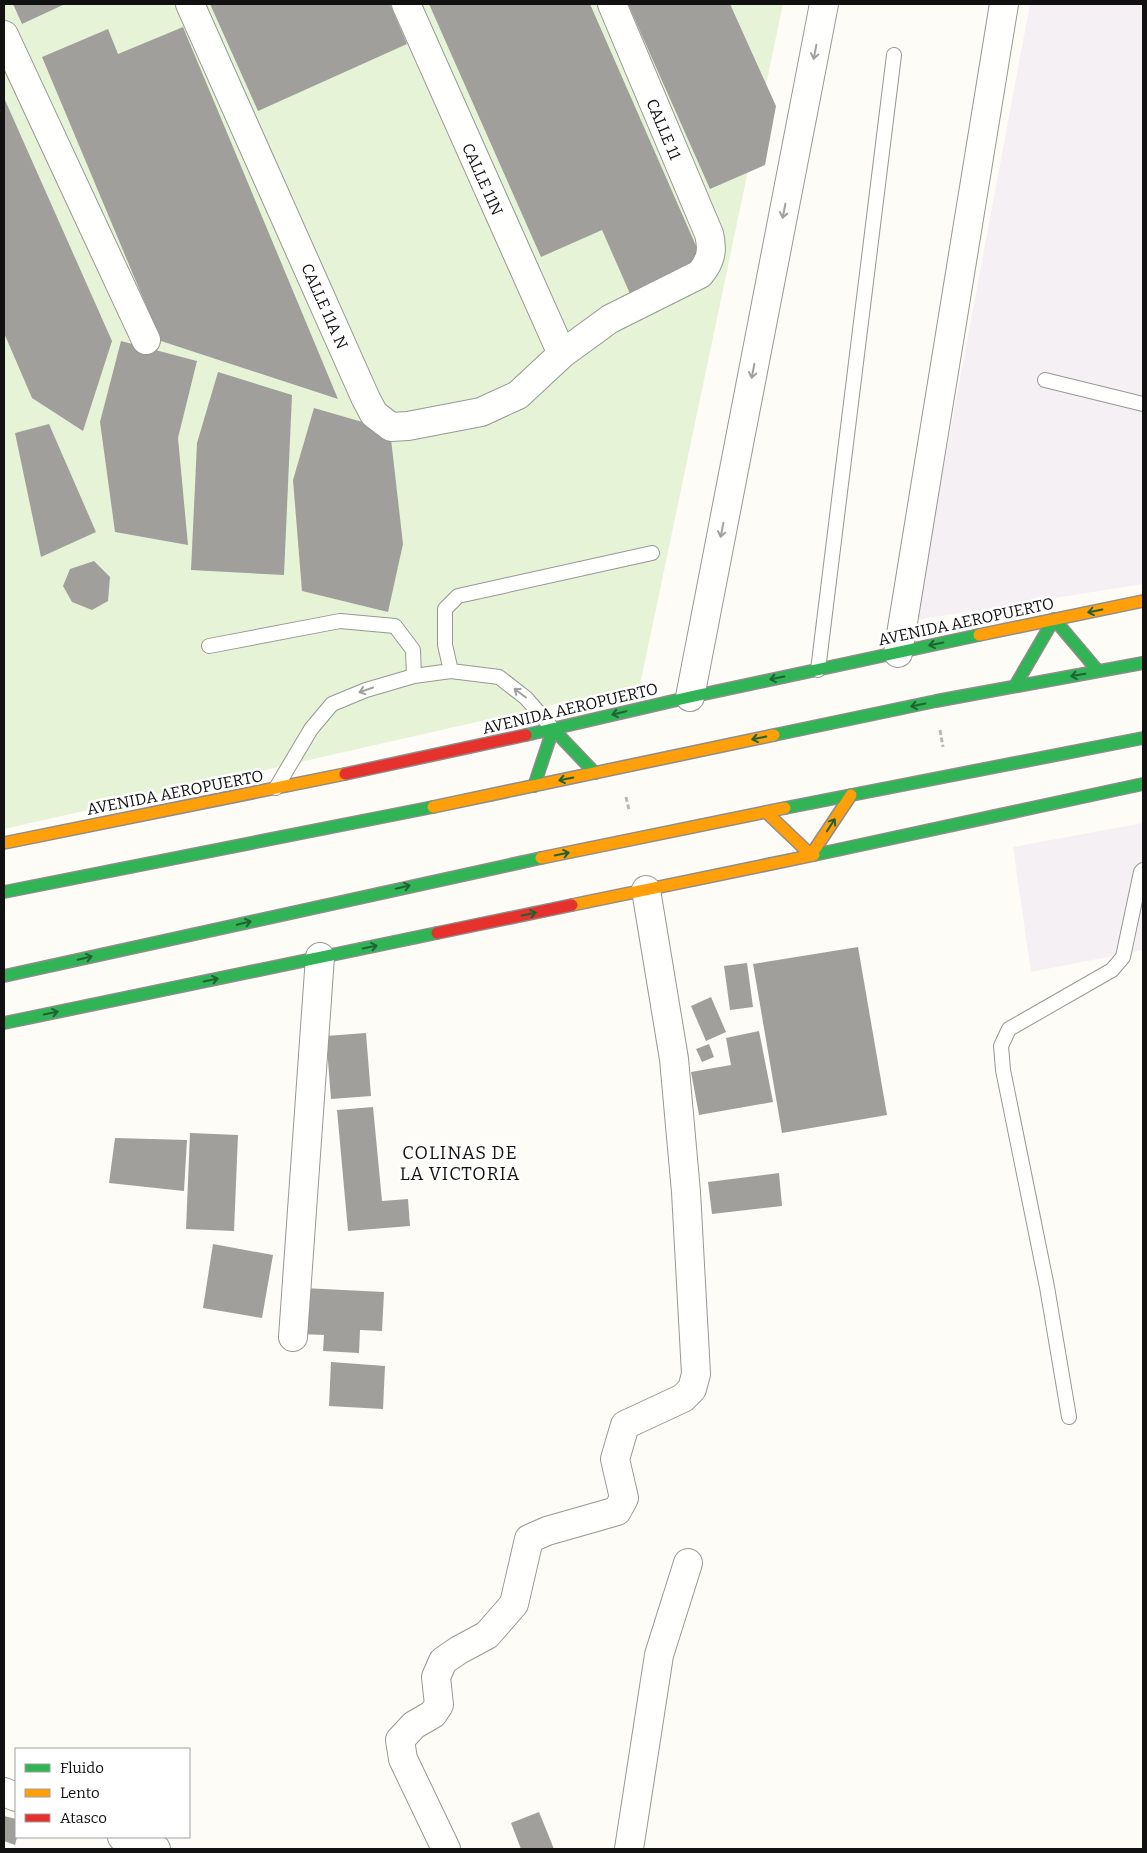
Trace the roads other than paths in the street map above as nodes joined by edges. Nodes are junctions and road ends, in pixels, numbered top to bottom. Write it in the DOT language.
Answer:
graph roads {
  1 [pos="190,4"];
  2 [pos="406,4"];
  3 [pos="612,4"];
  4 [pos="824,4"];
  5 [pos="1004,4"];
  6 [pos="4,35"];
  7 [pos="894,55"];
  8 [pos="711,255"];
  9 [pos="146,340"];
  10 [pos="562,354"];
  11 [pos="1046,380"];
  12 [pos="1143,404"];
  13 [pos="652,553"];
  14 [pos="1143,601"];
  15 [pos="1054,619"];
  16 [pos="209,646"];
  17 [pos="898,652"];
  18 [pos="1143,663"];
  19 [pos="818,670"];
  20 [pos="451,671"];
  21 [pos="1098,671"];
  22 [pos="414,676"];
  23 [pos="1014,686"];
  24 [pos="690,697"];
  25 [pos="553,729"];
  26 [pos="1143,738"];
  27 [pos="595,773"];
  28 [pos="1143,784"];
  29 [pos="534,786"];
  30 [pos="275,789"];
  31 [pos="851,795"];
  32 [pos="767,813"];
  33 [pos="4,843"];
  34 [pos="811,855"];
  35 [pos="1143,870"];
  36 [pos="646,890"];
  37 [pos="4,892"];
  38 [pos="320,957"];
  39 [pos="4,976"];
  40 [pos="4,1023"];
  41 [pos="293,1337"];
  42 [pos="1069,1417"];
  43 [pos="688,1563"];
  44 [pos="125,1838"];
  45 [pos="153,1849"];
  46 [pos="446,1849"];
  47 [pos="629,1849"];
  1 -- 10 [label="street, CALLE 11A N"];
  2 -- 10 [label="street, CALLE 11N"];
  3 -- 8 [label="street, CALLE 11"];
  4 -- 24 [label="street, one-way"];
  5 -- 17 [label="street"];
  6 -- 9 [label="street"];
  7 -- 19 [label="lane"];
  8 -- 10 [label="street, CALLE 11A N"];
  11 -- 12 [label="lane"];
  13 -- 20 [label="lane"];
  14 -- 15 [label="main road, AVENIDA AEROPUERTO, one-way"];
  15 -- 17 [label="main road, AVENIDA AEROPUERTO, one-way"];
  15 -- 21 [label="main road"];
  15 -- 23 [label="main road"];
  16 -- 22 [label="lane"];
  17 -- 19 [label="main road, AVENIDA AEROPUERTO"];
  18 -- 21 [label="main road"];
  19 -- 24 [label="main road, AVENIDA AEROPUERTO, one-way"];
  20 -- 22 [label="lane"];
  25 -- 20 [label="lane, one-way"];
  21 -- 23 [label="main road, one-way"];
  22 -- 30 [label="lane, one-way"];
  23 -- 27 [label="main road, one-way"];
  24 -- 25 [label="main road, AVENIDA AEROPUERTO, one-way"];
  25 -- 27 [label="main road"];
  25 -- 29 [label="main road"];
  25 -- 30 [label="main road, AVENIDA AEROPUERTO"];
  26 -- 31 [label="main road"];
  27 -- 29 [label="main road, one-way"];
  28 -- 34 [label="main road"];
  29 -- 37 [label="main road"];
  30 -- 33 [label="main road, AVENIDA AEROPUERTO"];
  31 -- 32 [label="main road"];
  34 -- 31 [label="main road, one-way"];
  32 -- 34 [label="main road"];
  39 -- 32 [label="main road, one-way"];
  34 -- 36 [label="main road"];
  35 -- 42 [label="lane"];
  38 -- 36 [label="main road, one-way"];
  36 -- 46 [label="street"];
  40 -- 38 [label="main road, one-way"];
  38 -- 41 [label="street"];
  43 -- 47 [label="street"];
  44 -- 45 [label="street"];
}
